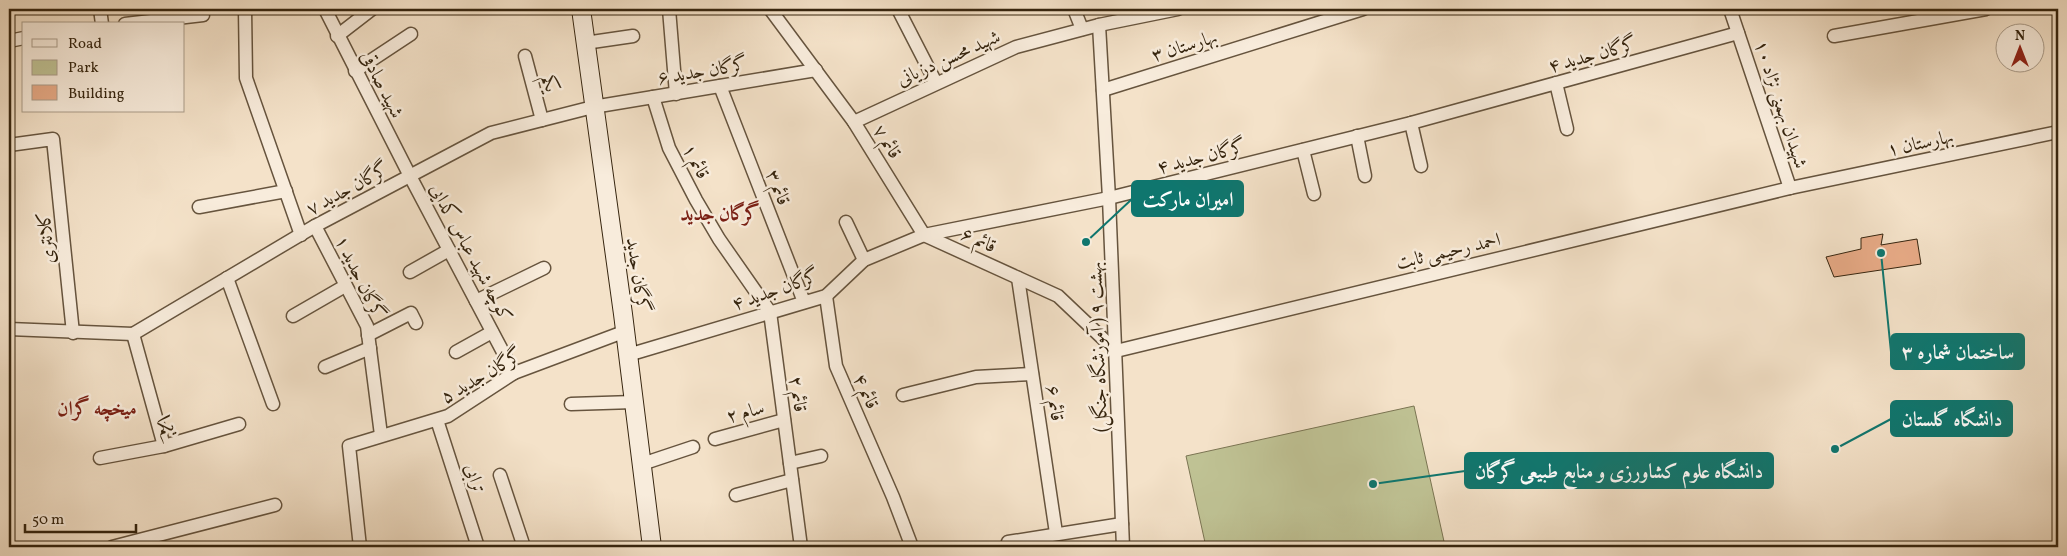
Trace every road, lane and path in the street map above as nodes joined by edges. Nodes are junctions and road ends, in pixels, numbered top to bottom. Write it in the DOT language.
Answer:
graph roads {
  1 [pos="100,9"];
  2 [pos="245,9"];
  3 [pos="325,9"];
  4 [pos="372,9"];
  5 [pos="581,9"];
  6 [pos="669,9"];
  7 [pos="770,9"];
  8 [pos="898,9"];
  9 [pos="1074,9"];
  10 [pos="1178,9"];
  11 [pos="1363,9"];
  12 [pos="1730,9"];
  13 [pos="1986,9"];
  14 [pos="1154,11"];
  15 [pos="203,15"];
  16 [pos="1919,15"];
  17 [pos="102,22"];
  18 [pos="142,22"];
  19 [pos="1099,25"];
  20 [pos="1082,29"];
  21 [pos="1738,33"];
  22 [pos="411,34"];
  23 [pos="337,36"];
  24 [pos="633,36"];
  25 [pos="1834,36"];
  26 [pos="22,38"];
  27 [pos="9,41"];
  28 [pos="585,43"];
  29 [pos="524,56"];
  30 [pos="816,70"];
  31 [pos="355,71"];
  32 [pos="936,83"];
  33 [pos="1556,83"];
  34 [pos="720,86"];
  35 [pos="1103,90"];
  36 [pos="676,94"];
  37 [pos="653,97"];
  38 [pos="594,107"];
  39 [pos="542,120"];
  40 [pos="854,122"];
  41 [pos="1411,123"];
  42 [pos="1567,129"];
  43 [pos="2058,132"];
  44 [pos="1357,136"];
  45 [pos="9,145"];
  46 [pos="1303,150"];
  47 [pos="1421,166"];
  48 [pos="410,176"];
  49 [pos="1365,176"];
  50 [pos="1790,188"];
  51 [pos="286,191"];
  52 [pos="1314,194"];
  53 [pos="1109,198"];
  54 [pos="199,207"];
  55 [pos="846,222"];
  56 [pos="315,226"];
  57 [pos="301,235"];
  58 [pos="924,235"];
  59 [pos="449,250"];
  60 [pos="864,260"];
  61 [pos="544,268"];
  62 [pos="410,272"];
  63 [pos="226,278"];
  64 [pos="1018,278"];
  65 [pos="345,286"];
  66 [pos="826,296"];
  67 [pos="476,302"];
  68 [pos="804,302"];
  69 [pos="770,312"];
  70 [pos="293,316"];
  71 [pos="416,323"];
  72 [pos="9,329"];
  73 [pos="626,331"];
  74 [pos="492,332"];
  75 [pos="73,333"];
  76 [pos="133,334"];
  77 [pos="369,341"];
  78 [pos="1116,351"];
  79 [pos="456,352"];
  80 [pos="628,355"];
  81 [pos="325,367"];
  82 [pos="514,373"];
  83 [pos="1032,374"];
  84 [pos="902,395"];
  85 [pos="634,402"];
  86 [pos="273,404"];
  87 [pos="572,404"];
  88 [pos="437,420"];
  89 [pos="784,420"];
  90 [pos="239,424"];
  91 [pos="382,435"];
  92 [pos="716,439"];
  93 [pos="164,446"];
  94 [pos="693,447"];
  95 [pos="820,456"];
  96 [pos="100,458"];
  97 [pos="790,463"];
  98 [pos="642,464"];
  99 [pos="500,476"];
  100 [pos="792,480"];
  101 [pos="736,495"];
  102 [pos="275,505"];
  103 [pos="1122,524"];
  104 [pos="1056,533"];
  105 [pos="1008,542"];
  106 [pos="112,547"];
  107 [pos="360,547"];
  108 [pos="478,547"];
  109 [pos="524,547"];
  110 [pos="652,547"];
  111 [pos="801,547"];
  112 [pos="912,547"];
  113 [pos="1123,547"];
  1 -- 17 [label="street"];
  2 -- 51 [label="street"];
  3 -- 23 [label="street, شهید صادقی"];
  4 -- 23 [label="street"];
  5 -- 28 [label="main road, گرگان جدید"];
  6 -- 36 [label="street"];
  7 -- 30 [label="street, ۷ قائم"];
  8 -- 32 [label="street"];
  9 -- 20 [label="street"];
  10 -- 14 [label="street, شهید محسن دزیانی"];
  11 -- 35 [label="street, بهارستان ۳"];
  12 -- 21 [label="street, ۱۰ شهیدان بهمنی نژاد"];
  13 -- 16 [label="street"];
  14 -- 19 [label="street, شهید محسن دزیانی"];
  15 -- 18 [label="street"];
  16 -- 25 [label="street"];
  19 -- 20 [label="street, شهید محسن دزیانی"];
  19 -- 35 [label="street, بهشت ۹ ( آموزشگاه جنگل)"];
  20 -- 32 [label="street, شهید محسن دزیانی"];
  21 -- 33 [label="street, گرگان جدید ۴"];
  21 -- 50 [label="street, ۱۰ شهیدان بهمنی نژاد"];
  22 -- 31 [label="street"];
  23 -- 31 [label="street, شهید صادقی"];
  24 -- 28 [label="street"];
  26 -- 27 [label="street"];
  28 -- 38 [label="main road, گرگان جدید"];
  29 -- 39 [label="street, یکم"];
  30 -- 34 [label="street, گرگان جدید ۶"];
  30 -- 40 [label="street, ۷ قائم"];
  31 -- 48 [label="street, شهید صادقی"];
  32 -- 40 [label="street, شهید محسن دزیانی"];
  33 -- 41 [label="street, گرگان جدید ۴"];
  33 -- 42 [label="street"];
  34 -- 36 [label="street, گرگان جدید ۶"];
  34 -- 68 [label="street, ۳ قائم"];
  35 -- 53 [label="street, بهشت ۹ ( آموزشگاه جنگل)"];
  36 -- 37 [label="street, گرگان جدید ۶"];
  37 -- 38 [label="street, گرگان جدید ۶"];
  37 -- 69 [label="street, ۱ قائم"];
  38 -- 39 [label="street, گرگان جدید ۷"];
  38 -- 73 [label="main road, گرگان جدید"];
  39 -- 48 [label="street, گرگان جدید ۷"];
  40 -- 58 [label="street, ۷ قائم"];
  41 -- 44 [label="street, گرگان جدید ۴"];
  41 -- 47 [label="street"];
  43 -- 50 [label="street, ۱ بهارستان"];
  44 -- 46 [label="street, گرگان جدید ۴"];
  44 -- 49 [label="street"];
  45 -- 75 [label="street, کلانتری"];
  46 -- 52 [label="street"];
  46 -- 53 [label="street, گرگان جدید ۴"];
  48 -- 56 [label="street, گرگان جدید ۷"];
  48 -- 59 [label="street, کوچه شهید عباس کدایی"];
  50 -- 78 [label="street, احمد رحیمی ثابت"];
  51 -- 54 [label="street"];
  51 -- 57 [label="street"];
  53 -- 58 [label="street, گرگان جدید ۴"];
  53 -- 78 [label="street, بهشت ۹ ( آموزشگاه جنگل)"];
  55 -- 60 [label="street"];
  56 -- 57 [label="street, گرگان جدید ۷"];
  56 -- 65 [label="street, گرگان جدید ۱"];
  57 -- 63 [label="street, گرگان جدید ۷"];
  58 -- 60 [label="street, گرگان جدید ۴"];
  58 -- 64 [label="street, ۶ قائم"];
  59 -- 62 [label="street"];
  59 -- 67 [label="street, کوچه شهید عباس کدایی"];
  60 -- 66 [label="street, گرگان جدید ۴"];
  61 -- 67 [label="street"];
  63 -- 76 [label="street, گرگان جدید ۷"];
  63 -- 86 [label="street"];
  64 -- 78 [label="street, ۶ قائم"];
  64 -- 83 [label="street, قائم ۶"];
  65 -- 70 [label="street"];
  65 -- 77 [label="street, گرگان جدید ۱"];
  66 -- 68 [label="street, گرگان جدید ۴"];
  66 -- 112 [label="street, قائم ۴"];
  67 -- 74 [label="street, کوچه شهید عباس کدایی"];
  68 -- 69 [label="street, گرگان جدید ۴"];
  69 -- 80 [label="street, گرگان جدید ۴"];
  69 -- 89 [label="street, ۲ قائم"];
  71 -- 77 [label="street"];
  72 -- 75 [label="street"];
  73 -- 80 [label="main road, گرگان جدید"];
  73 -- 82 [label="street, گرگان جدید ۵"];
  74 -- 79 [label="street"];
  74 -- 82 [label="street, کوچه شهید عباس کدایی"];
  75 -- 76 [label="street"];
  76 -- 93 [label="street"];
  77 -- 81 [label="street"];
  77 -- 91 [label="street, گرگان جدید ۱"];
  78 -- 103 [label="street, بهشت ۹ ( آموزشگاه جنگل)"];
  80 -- 85 [label="main road, گرگان جدید"];
  82 -- 88 [label="street, گرگان جدید ۵"];
  83 -- 84 [label="street"];
  83 -- 104 [label="street, قائم ۶"];
  85 -- 87 [label="street"];
  85 -- 98 [label="main road, گرگان جدید"];
  88 -- 91 [label="street, گرگان جدید ۵"];
  88 -- 108 [label="street, ترابی"];
  89 -- 92 [label="street, ۲ سام"];
  89 -- 97 [label="street, ۲ قائم"];
  90 -- 93 [label="street, یکم"];
  91 -- 107 [label="street, گرگان جدید ۵"];
  93 -- 96 [label="street, یکم"];
  94 -- 98 [label="street"];
  95 -- 97 [label="street"];
  97 -- 100 [label="street, ۲ قائم"];
  98 -- 110 [label="main road, گرگان جدید"];
  99 -- 109 [label="street"];
  100 -- 101 [label="street"];
  100 -- 111 [label="street, ۲ قائم"];
  102 -- 106 [label="street"];
  103 -- 104 [label="street"];
  103 -- 113 [label="street, بهشت ۹ ( آموزشگاه جنگل)"];
  104 -- 105 [label="street"];
}
